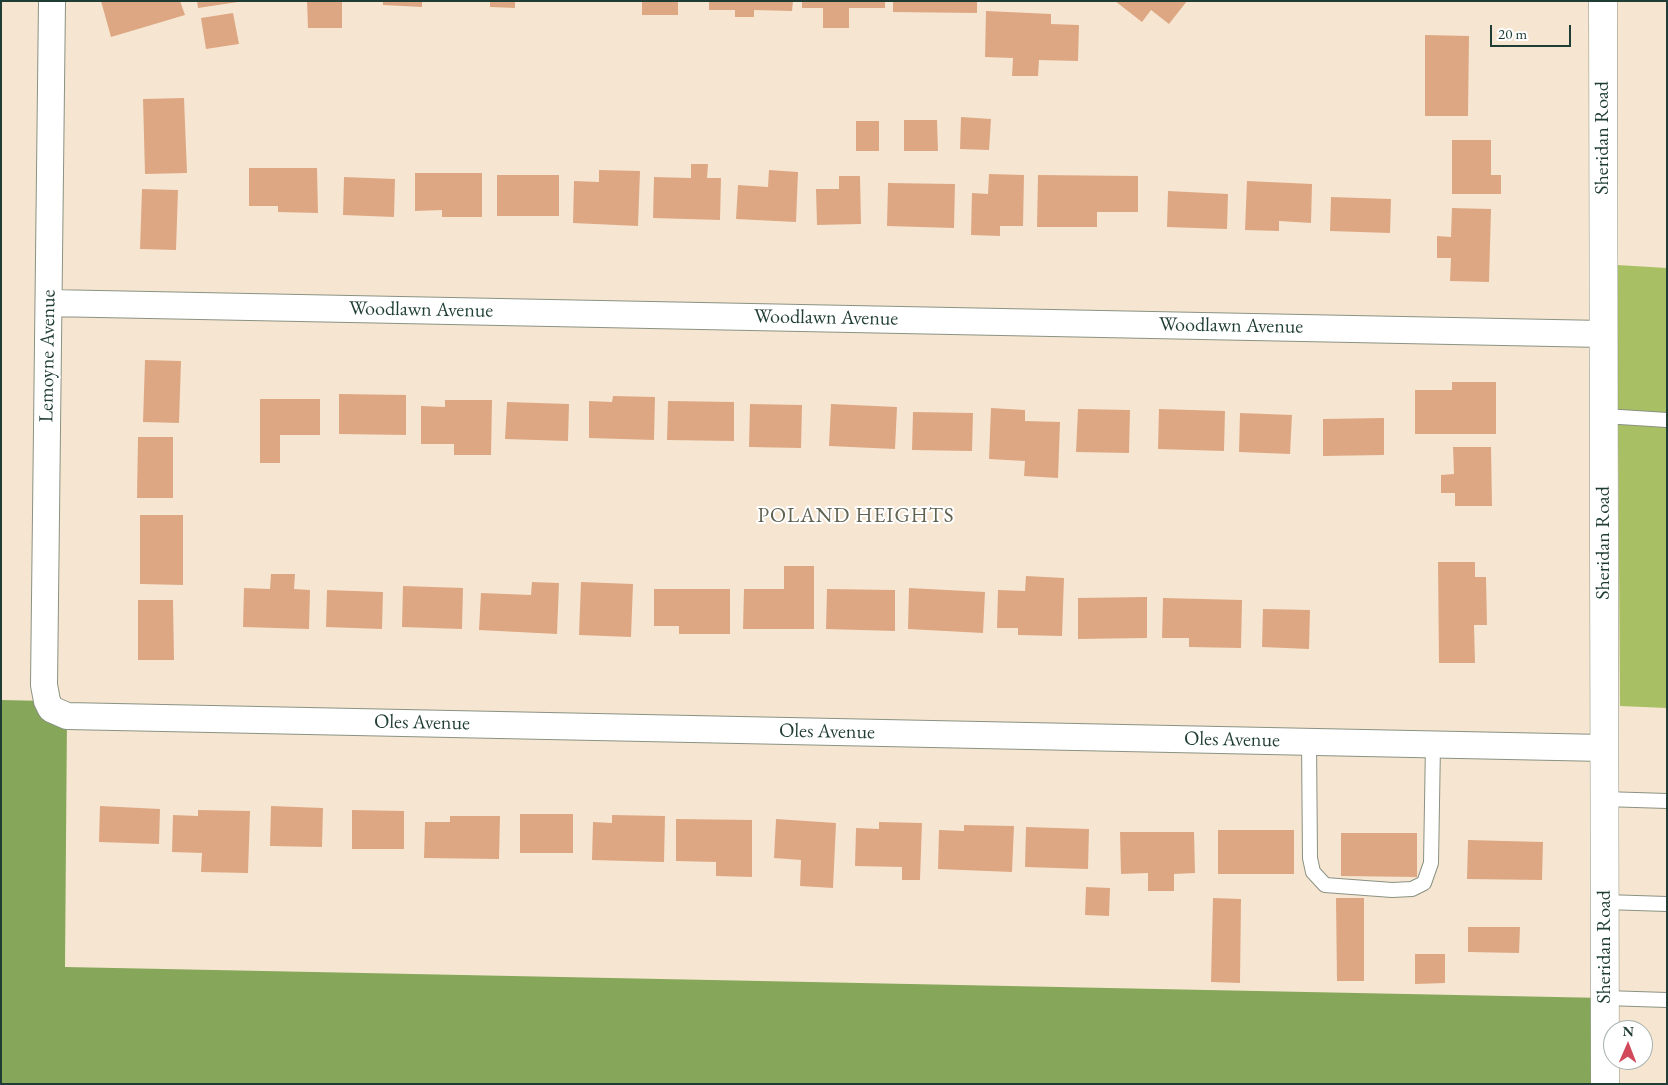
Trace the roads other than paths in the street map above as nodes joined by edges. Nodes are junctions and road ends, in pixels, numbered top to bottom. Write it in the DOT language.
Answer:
graph roads {
  1 [pos="52,1"];
  2 [pos="1603,1"];
  3 [pos="49,303"];
  4 [pos="1603,334"];
  5 [pos="1604,416"];
  6 [pos="1667,420"];
  7 [pos="51,709"];
  8 [pos="1309,742"];
  9 [pos="1433,744"];
  10 [pos="1604,748"];
  11 [pos="1604,799"];
  12 [pos="1667,801"];
  13 [pos="1605,902"];
  14 [pos="1667,904"];
  15 [pos="1605,998"];
  16 [pos="1667,1000"];
  17 [pos="1605,1084"];
  1 -- 3 [label="street, Lemoyne Avenue"];
  2 -- 4 [label="street, Sheridan Road"];
  3 -- 4 [label="street, Woodlawn Avenue"];
  3 -- 7 [label="street, Lemoyne Avenue"];
  4 -- 5 [label="street, Sheridan Road"];
  5 -- 6 [label="lane"];
  5 -- 10 [label="street, Sheridan Road"];
  7 -- 8 [label="street, Oles Avenue"];
  8 -- 9 [label="street, Oles Avenue"];
  8 -- 9 [label="lane"];
  9 -- 10 [label="street, Oles Avenue"];
  10 -- 11 [label="street, Sheridan Road"];
  11 -- 12 [label="lane"];
  11 -- 13 [label="street, Sheridan Road"];
  13 -- 14 [label="lane"];
  13 -- 15 [label="street, Sheridan Road"];
  15 -- 16 [label="lane"];
  15 -- 17 [label="street, Sheridan Road"];
}
